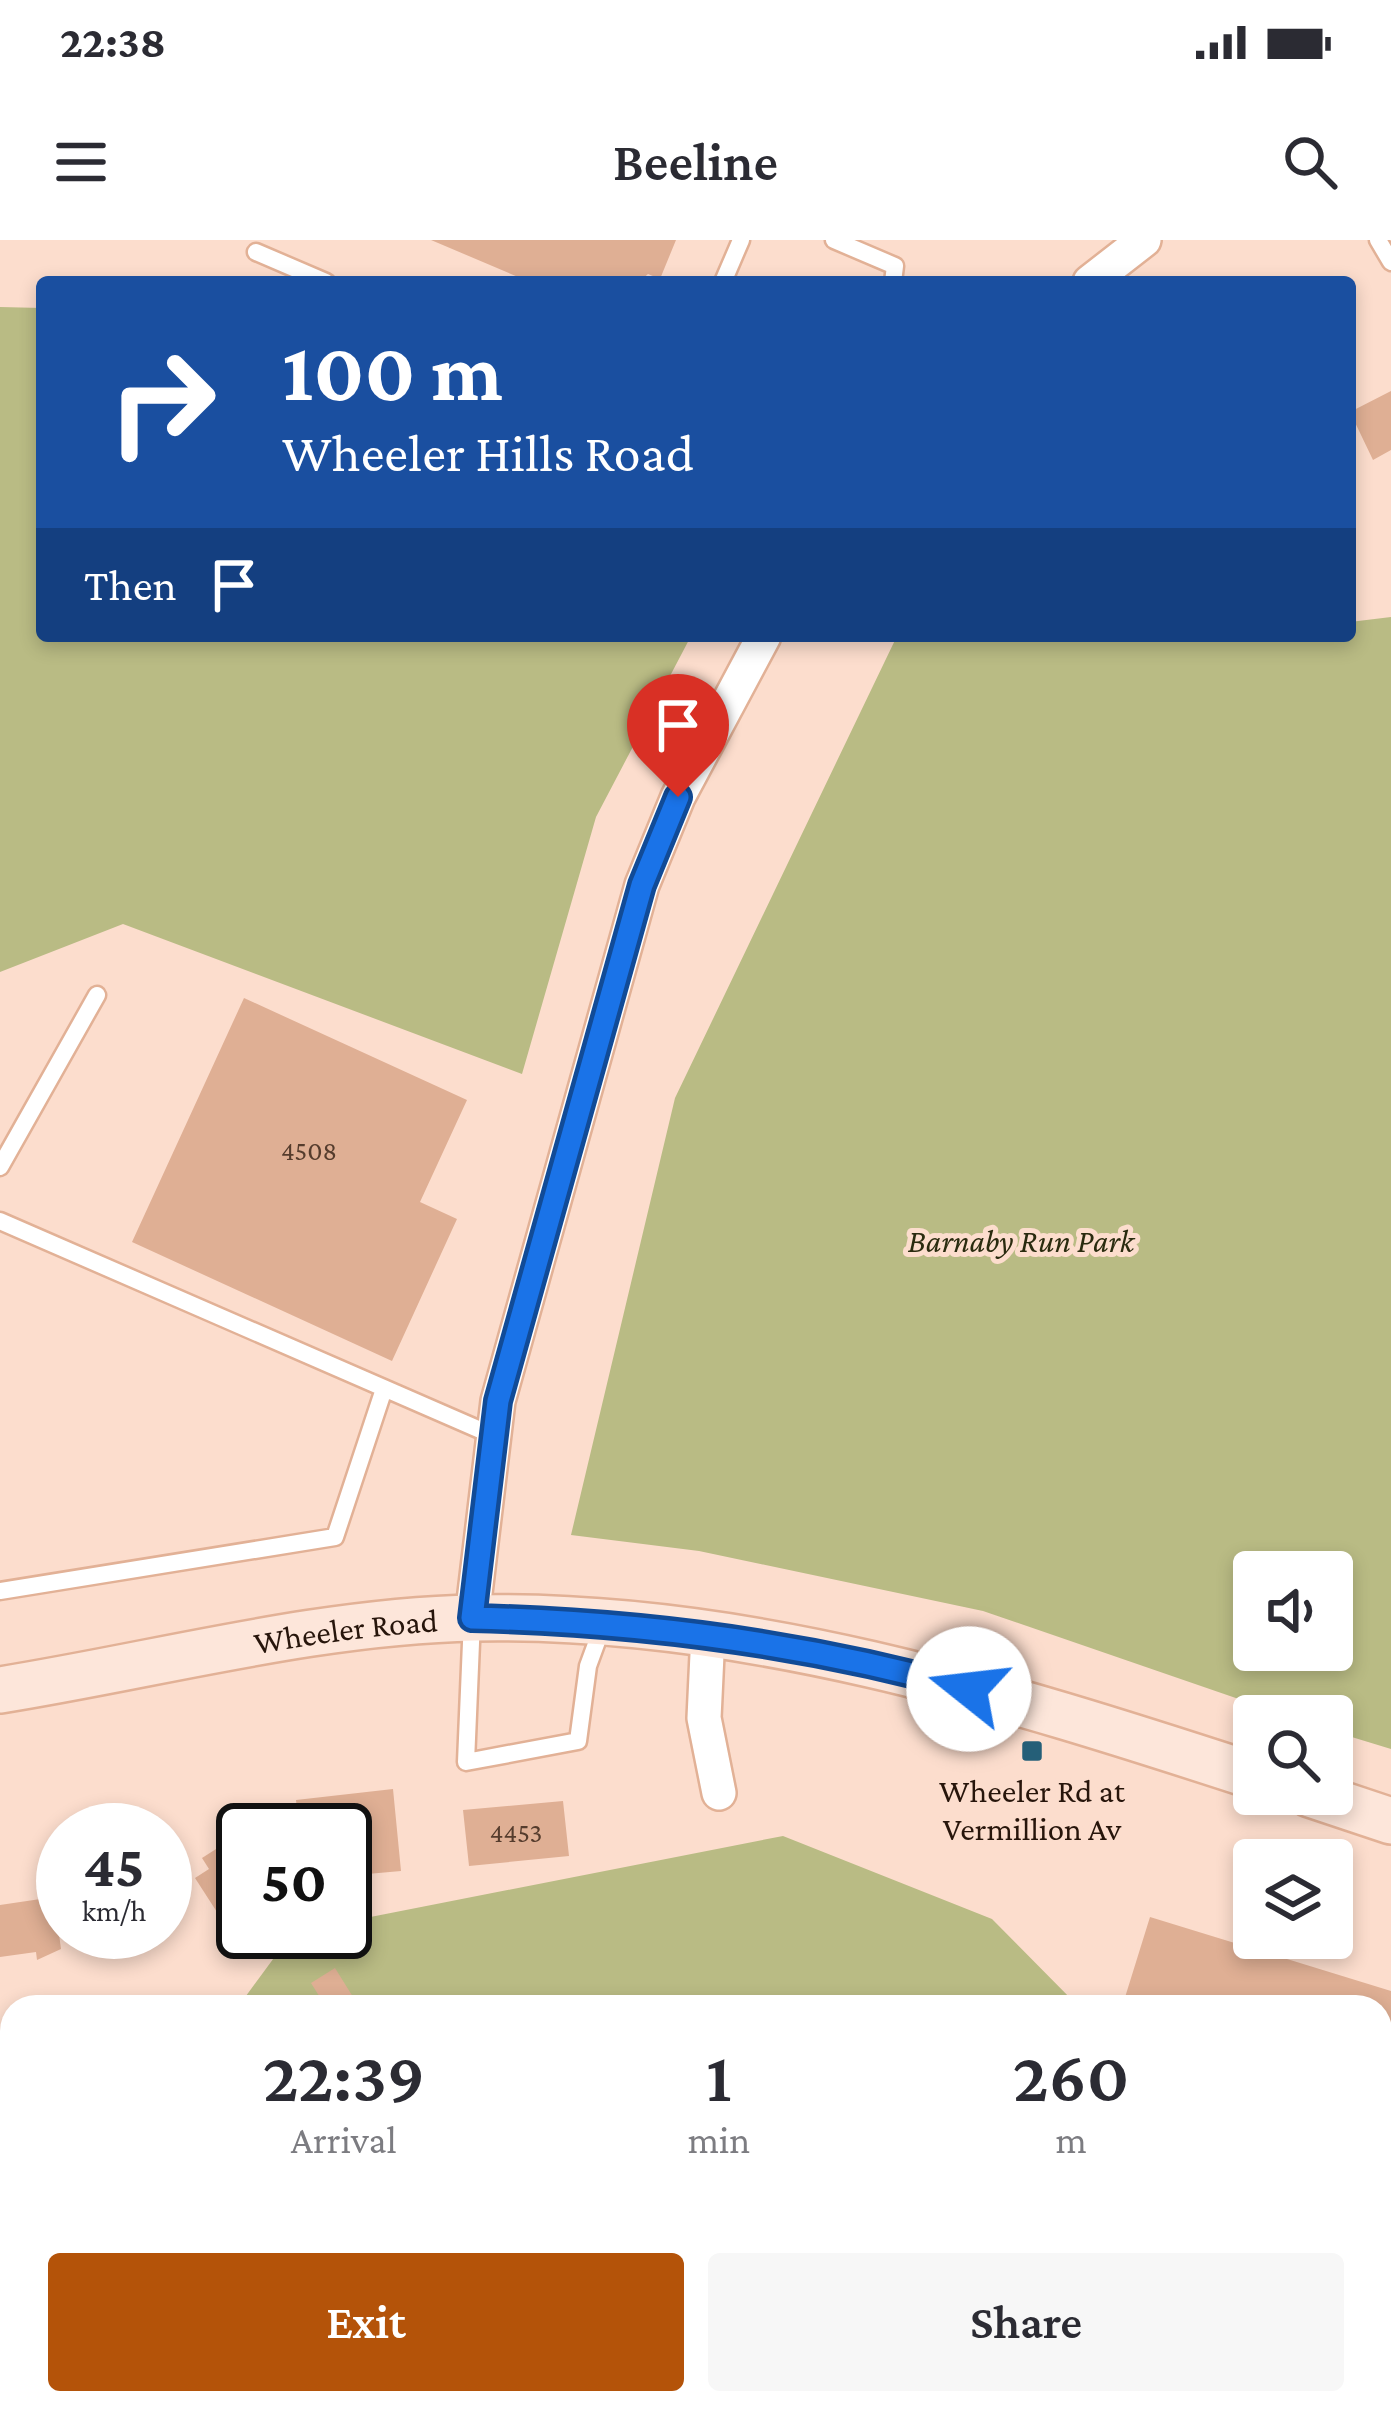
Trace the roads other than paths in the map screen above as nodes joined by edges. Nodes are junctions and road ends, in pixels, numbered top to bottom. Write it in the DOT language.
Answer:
graph roads {
  1 [pos="741,240"];
  2 [pos="834,240"];
  3 [pos="1144,240"];
  4 [pos="1378,240"];
  5 [pos="256,252"];
  6 [pos="1391,262"];
  7 [pos="312,276"];
  8 [pos="726,276"];
  9 [pos="894,276"];
  10 [pos="1098,276"];
  11 [pos="761,642"];
  12 [pos="98,995"];
  13 [pos="0,1167"];
  14 [pos="0,1221"];
  15 [pos="384,1388"];
  16 [pos="494,1436"];
  17 [pos="0,1591"];
  18 [pos="472,1618"];
  19 [pos="604,1622"];
  20 [pos="708,1633"];
  21 [pos="0,1690"];
  22 [pos="1233,1770"];
  23 [pos="719,1793"];
  24 [pos="1353,1808"];
  25 [pos="1391,1820"];
  1 -- 8 [label="lane"];
  2 -- 9 [label="lane"];
  3 -- 10 [label="street"];
  4 -- 6 [label="lane"];
  5 -- 7 [label="lane"];
  11 -- 16 [label="street"];
  12 -- 13 [label="lane"];
  14 -- 15 [label="lane"];
  15 -- 16 [label="lane"];
  15 -- 17 [label="lane"];
  16 -- 18 [label="street"];
  18 -- 19 [label="main road, Wheeler Road"];
  18 -- 19 [label="lane"];
  18 -- 21 [label="main road, Wheeler Road"];
  19 -- 20 [label="main road, Wheeler Road"];
  20 -- 22 [label="main road, Wheeler Road"];
  20 -- 23 [label="street"];
  24 -- 25 [label="main road"];
}
